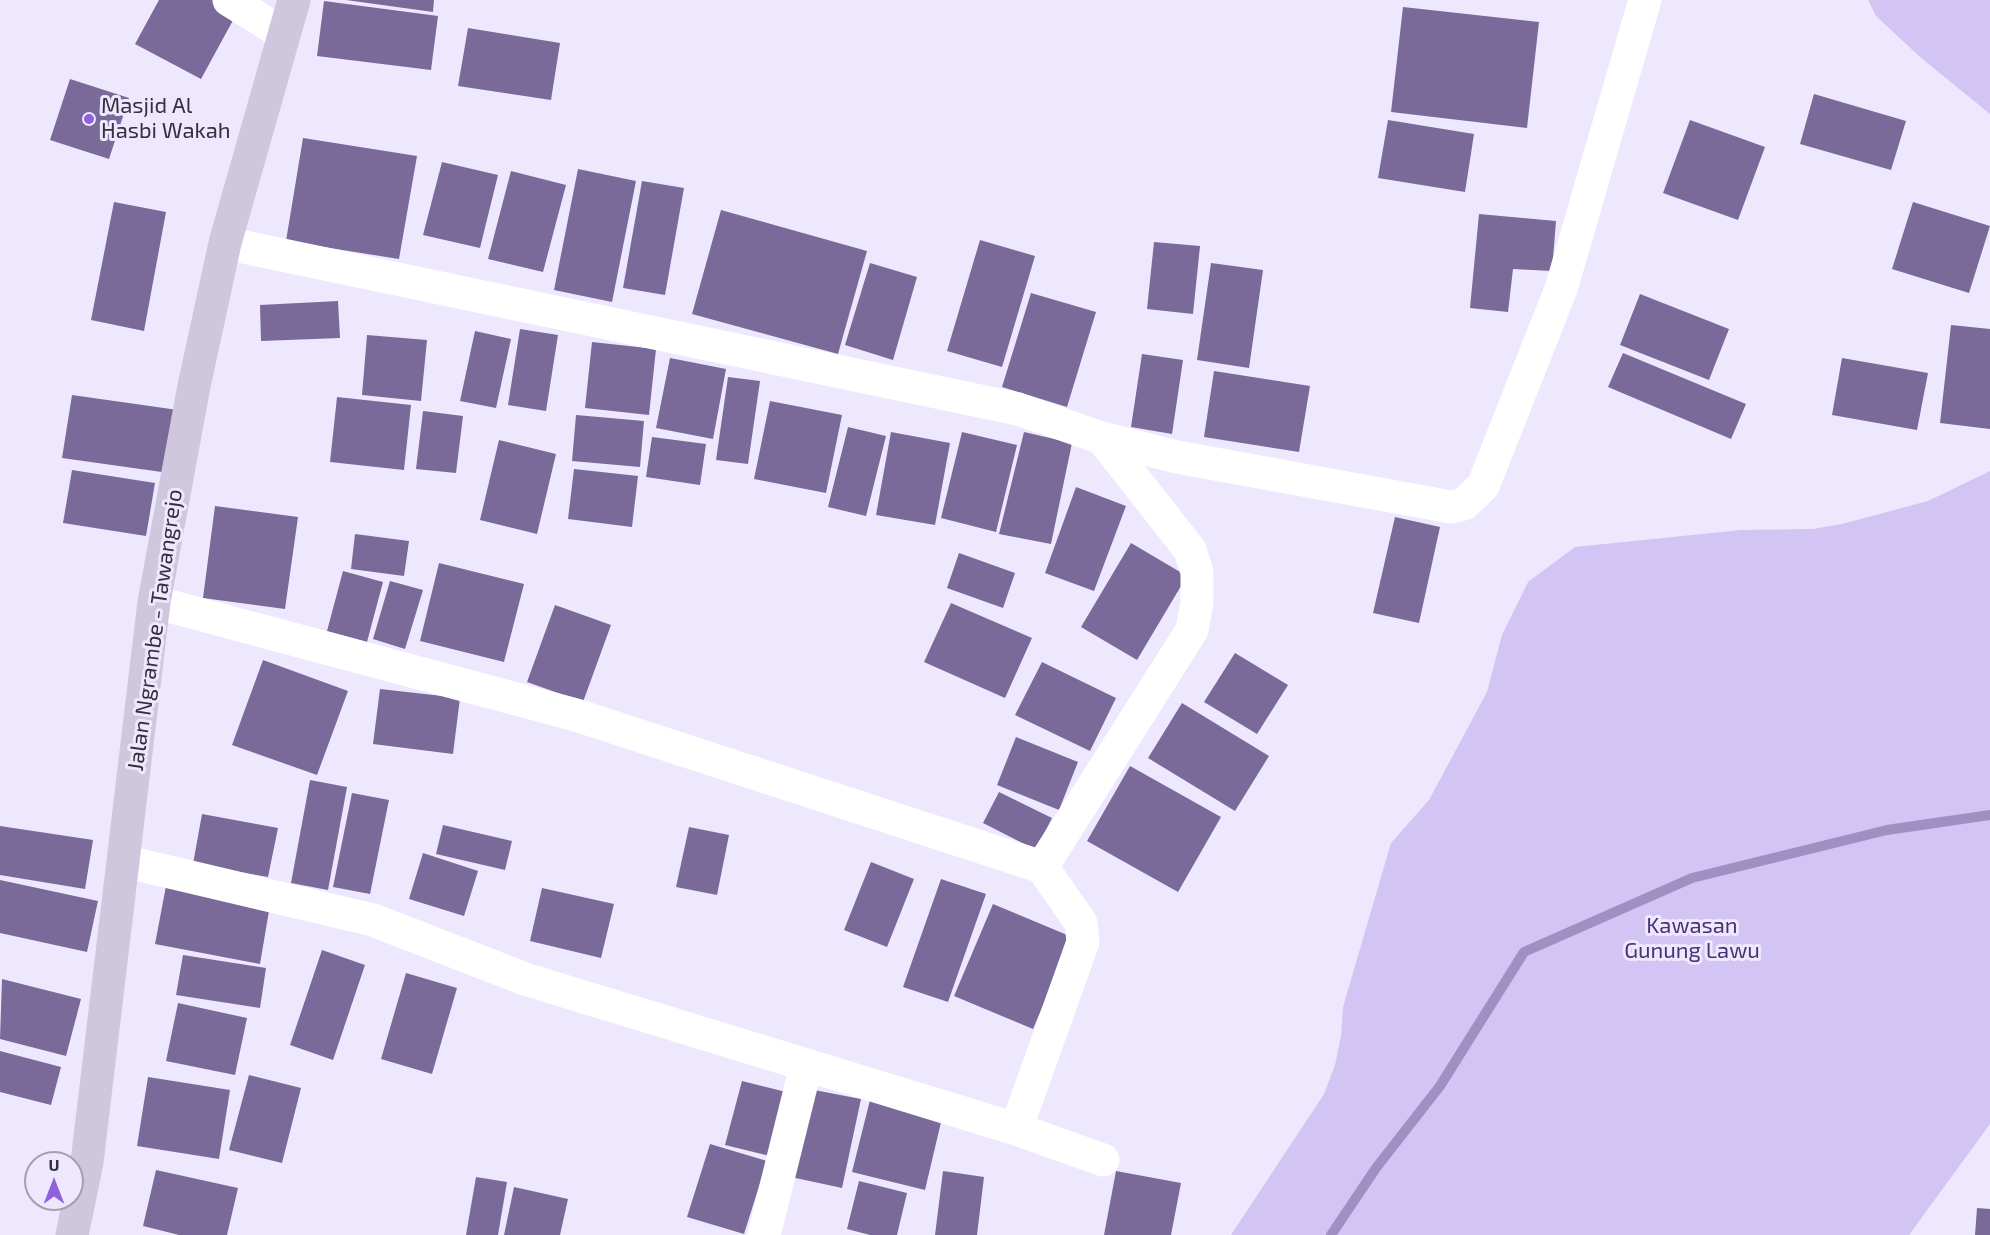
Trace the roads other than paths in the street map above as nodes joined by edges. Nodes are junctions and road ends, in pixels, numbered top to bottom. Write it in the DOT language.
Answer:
graph roads {
  1 [pos="229,0"];
  2 [pos="294,0"];
  3 [pos="1645,0"];
  4 [pos="284,34"];
  5 [pos="225,243"];
  6 [pos="1102,438"];
  7 [pos="154,602"];
  8 [pos="123,861"];
  9 [pos="1042,867"];
  10 [pos="806,1066"];
  11 [pos="1016,1129"];
  12 [pos="1103,1161"];
  13 [pos="72,1235"];
  14 [pos="764,1235"];
  1 -- 4 [label="street"];
  2 -- 4 [label="main road, Jalan Ngrambe - Tawangrejo"];
  3 -- 6 [label="street"];
  4 -- 5 [label="main road, Jalan Ngrambe - Tawangrejo"];
  5 -- 6 [label="street"];
  5 -- 7 [label="main road, Jalan Ngrambe - Tawangrejo"];
  6 -- 9 [label="street"];
  7 -- 8 [label="main road, Jalan Ngrambe - Tawangrejo"];
  7 -- 9 [label="street"];
  8 -- 10 [label="street"];
  8 -- 13 [label="main road, Jalan Ngrambe - Tawangrejo"];
  9 -- 11 [label="street"];
  10 -- 11 [label="street"];
  10 -- 14 [label="street"];
  11 -- 12 [label="street"];
}
